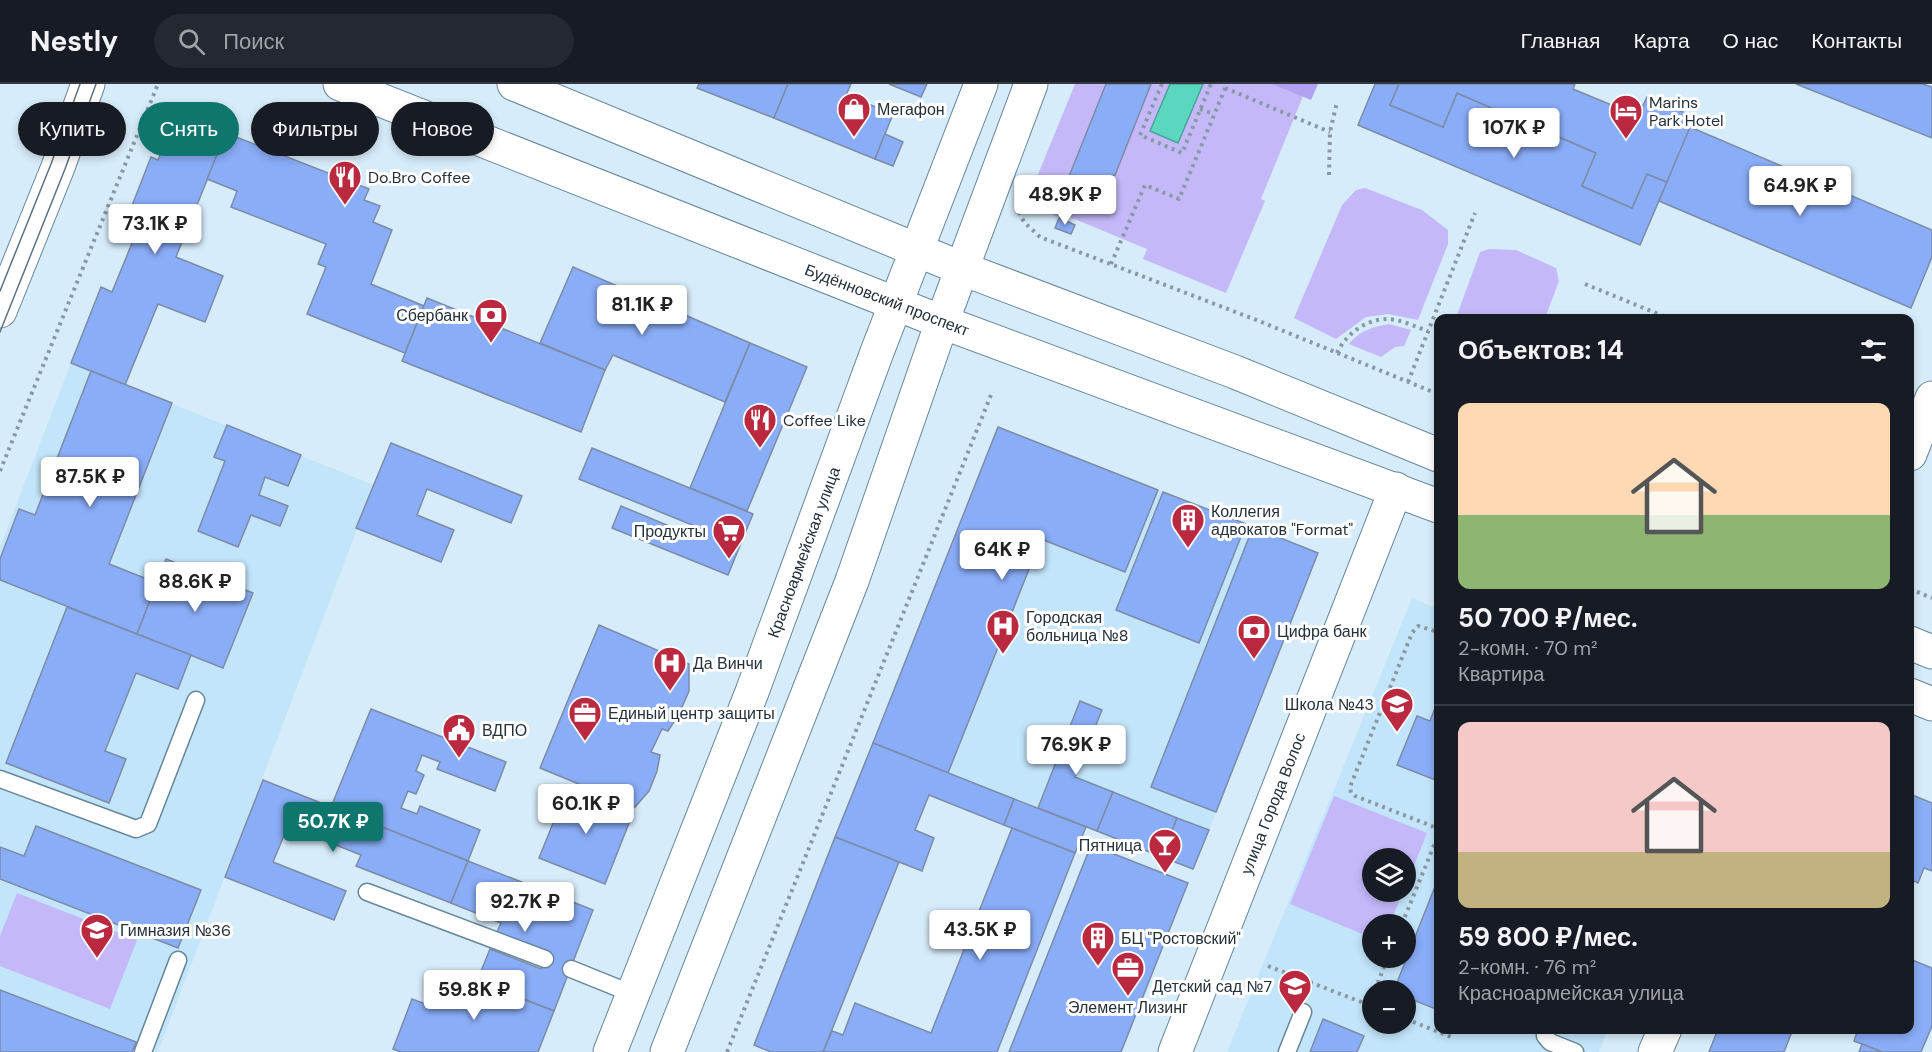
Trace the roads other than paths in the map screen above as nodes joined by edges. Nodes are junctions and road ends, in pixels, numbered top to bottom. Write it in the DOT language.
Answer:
graph roads {
  1 [pos="88,84"];
  2 [pos="340,84"];
  3 [pos="514,84"];
  4 [pos="981,84"];
  5 [pos="1031,84"];
  6 [pos="917,250"];
  7 [pos="963,269"];
  8 [pos="897,306"];
  9 [pos="0,311"];
  10 [pos="942,322"];
  11 [pos="1932,398"];
  12 [pos="1914,444"];
  13 [pos="1434,453"];
  14 [pos="1396,489"];
  15 [pos="1434,504"];
  16 [pos="1914,645"];
  17 [pos="1932,652"];
  18 [pos="1914,697"];
  19 [pos="196,700"];
  20 [pos="1932,704"];
  21 [pos="0,779"];
  22 [pos="368,892"];
  23 [pos="545,959"];
  24 [pos="178,960"];
  25 [pos="571,969"];
  26 [pos="633,994"];
  27 [pos="1303,1012"];
  28 [pos="1545,1034"];
  29 [pos="1663,1034"];
  30 [pos="142,1052"];
  31 [pos="610,1052"];
  32 [pos="667,1052"];
  33 [pos="1175,1052"];
  34 [pos="1287,1052"];
  35 [pos="1575,1052"];
  36 [pos="1655,1052"];
  1 -- 9 [label="main road"];
  2 -- 8 [label="main road, Будённовский проспект"];
  3 -- 6 [label="main road"];
  4 -- 6 [label="main road, Красноармейская улица"];
  5 -- 7 [label="main road"];
  6 -- 7 [label="main road"];
  6 -- 8 [label="main road, Красноармейская улица"];
  7 -- 10 [label="main road"];
  7 -- 13 [label="main road"];
  8 -- 10 [label="main road, Будённовский проспект"];
  8 -- 26 [label="main road, Красноармейская улица"];
  10 -- 14 [label="main road, Будённовский проспект"];
  10 -- 32 [label="main road"];
  11 -- 12 [label="main road"];
  14 -- 15 [label="main road, Будённовский проспект"];
  14 -- 33 [label="main road, улица Города Волос"];
  16 -- 17 [label="main road"];
  18 -- 20 [label="main road"];
  19 -- 21 [label="lane"];
  22 -- 23 [label="lane"];
  24 -- 30 [label="lane"];
  25 -- 26 [label="lane"];
  26 -- 31 [label="main road, Красноармейская улица"];
  27 -- 34 [label="lane"];
  28 -- 35 [label="lane"];
  29 -- 36 [label="main road"];
}
